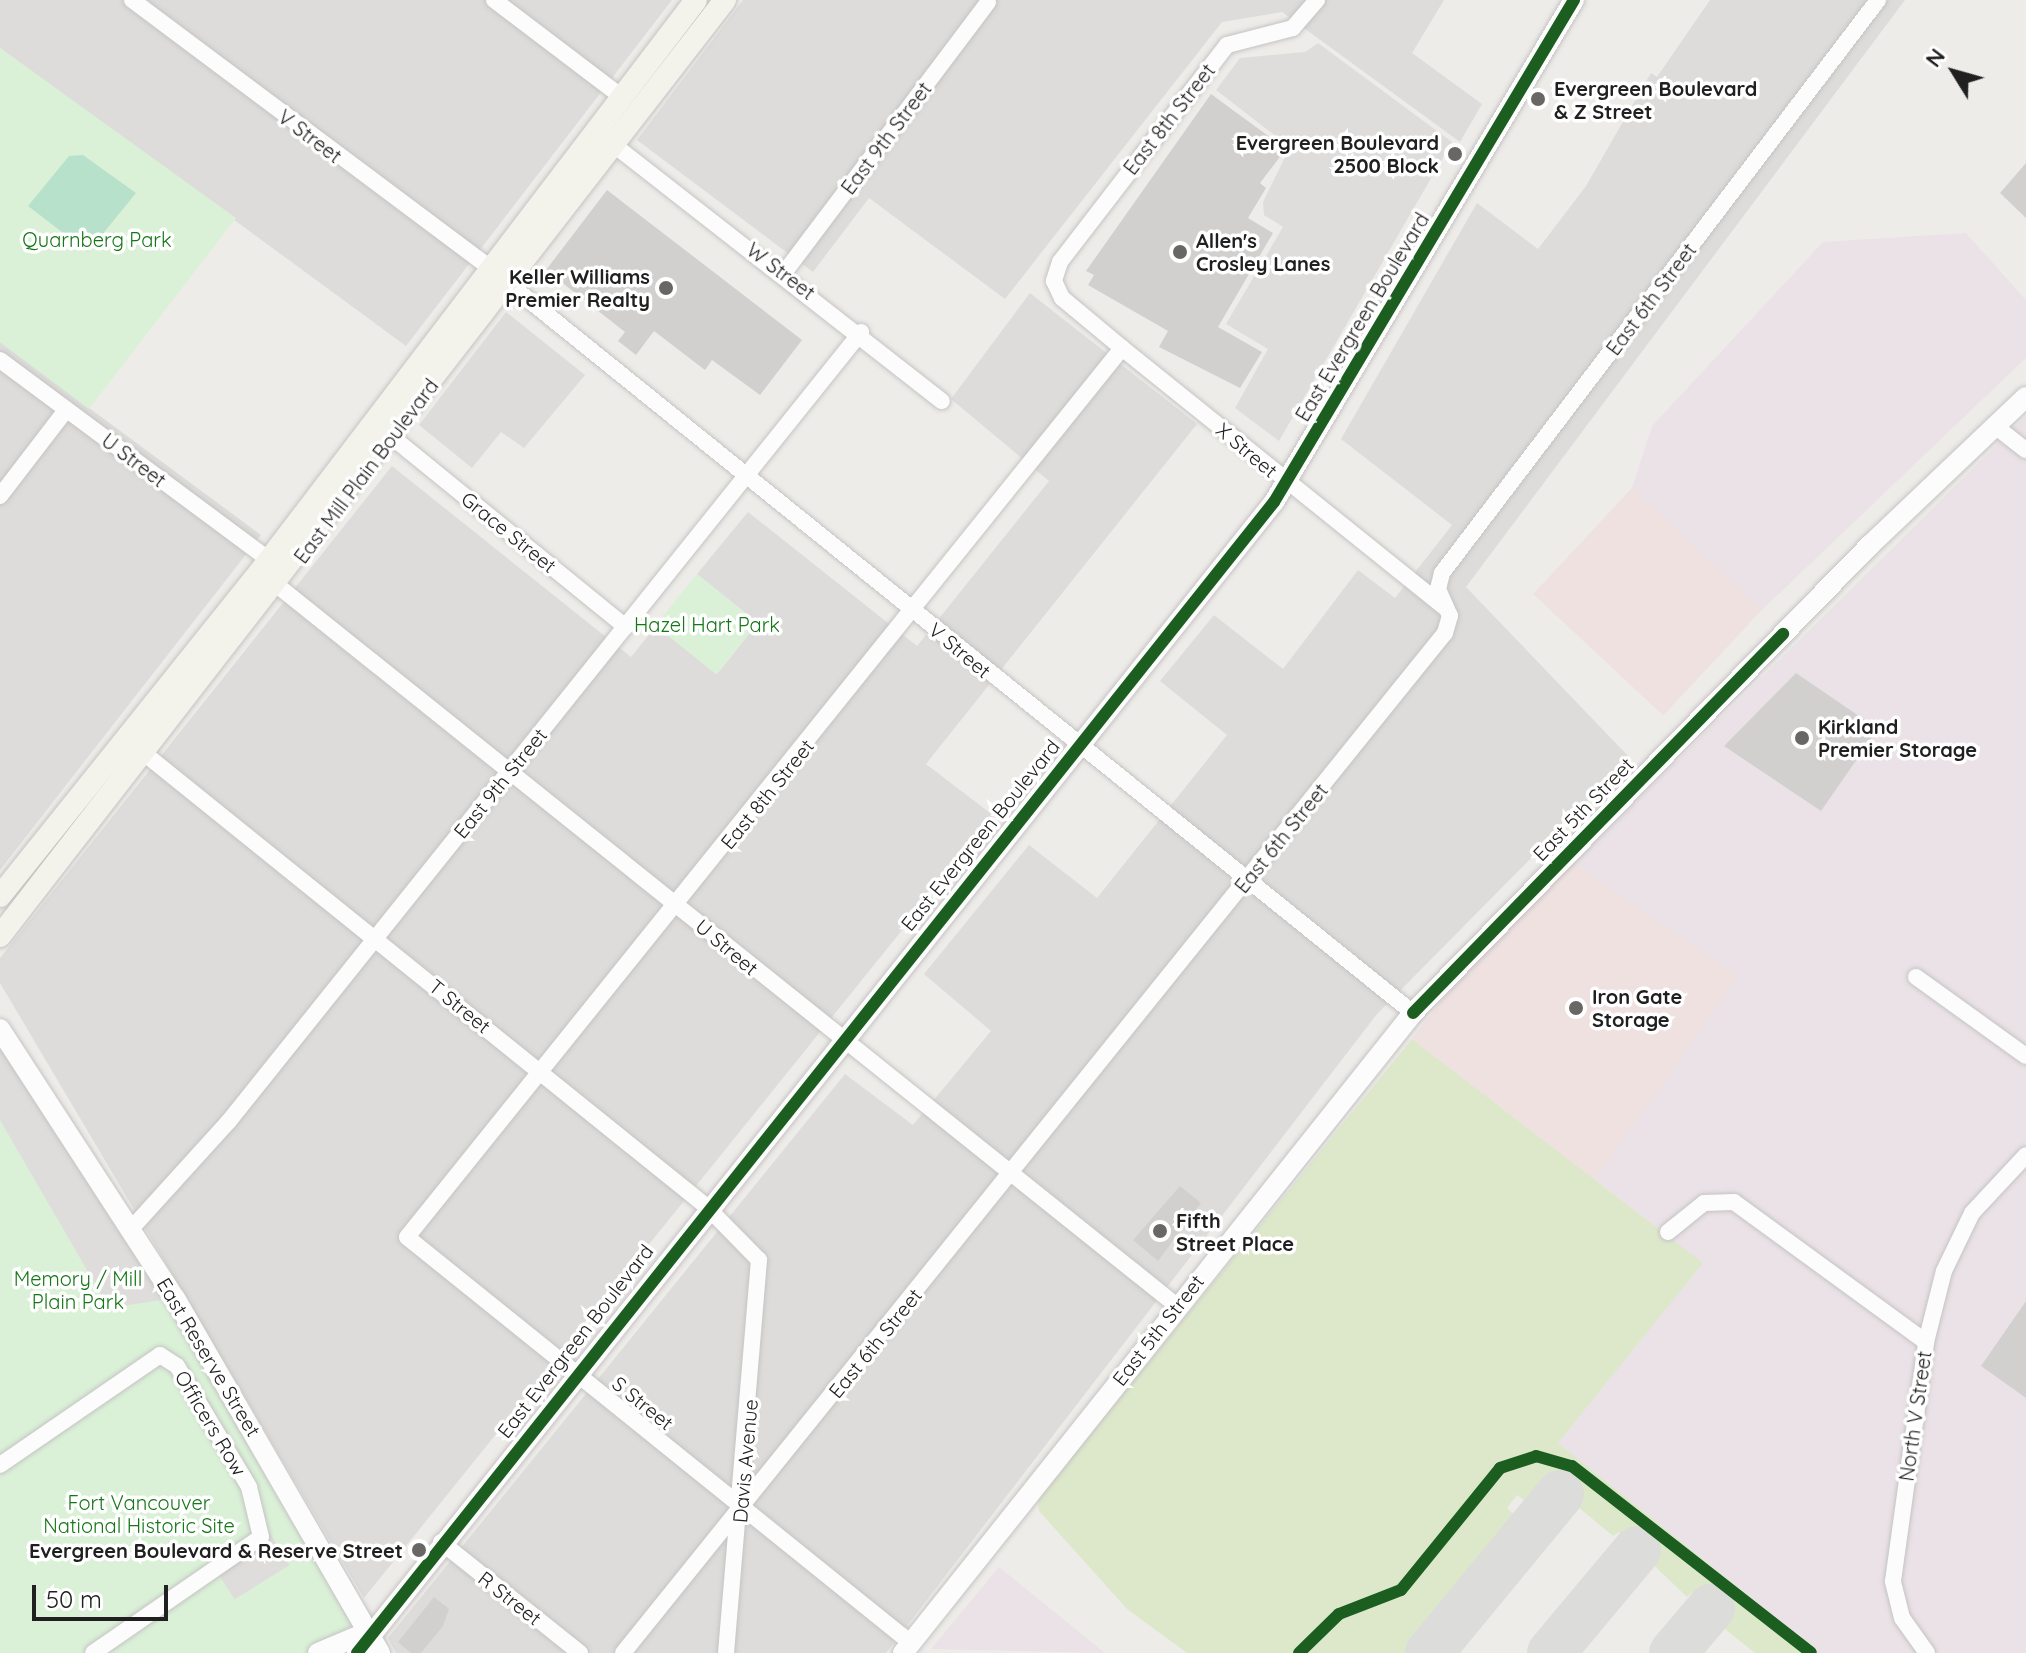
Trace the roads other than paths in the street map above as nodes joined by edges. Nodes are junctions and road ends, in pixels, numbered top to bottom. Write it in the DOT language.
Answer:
graph roads {
  1 [pos="132,0"];
  2 [pos="494,0"];
  3 [pos="696,0"];
  4 [pos="725,0"];
  5 [pos="1317,0"];
  6 [pos="1574,0"];
  7 [pos="1878,0"];
  8 [pos="988,2"];
  9 [pos="622,97"];
  10 [pos="614,145"];
  11 [pos="491,269"];
  12 [pos="784,273"];
  13 [pos="1054,281"];
  14 [pos="509,284"];
  15 [pos="861,332"];
  16 [pos="1122,348"];
  17 [pos="0,360"];
  18 [pos="2026,397"];
  19 [pos="942,401"];
  20 [pos="66,410"];
  21 [pos="1995,426"];
  22 [pos="392,437"];
  23 [pos="2026,450"];
  24 [pos="743,477"];
  25 [pos="1285,482"];
  26 [pos="0,496"];
  27 [pos="269,560"];
  28 [pos="278,586"];
  29 [pos="1449,610"];
  30 [pos="914,611"];
  31 [pos="626,627"];
  32 [pos="1078,745"];
  33 [pos="145,754"];
  34 [pos="509,771"];
  35 [pos="1246,882"];
  36 [pos="0,896"];
  37 [pos="677,905"];
  38 [pos="0,936"];
  39 [pos="375,938"];
  40 [pos="1916,977"];
  41 [pos="1413,1013"];
  42 [pos="0,1029"];
  43 [pos="842,1040"];
  44 [pos="2026,1056"];
  45 [pos="542,1072"];
  46 [pos="2026,1155"];
  47 [pos="1011,1174"];
  48 [pos="707,1207"];
  49 [pos="131,1229"];
  50 [pos="1668,1232"];
  51 [pos="407,1237"];
  52 [pos="762,1269"];
  53 [pos="1177,1306"];
  54 [pos="1926,1342"];
  55 [pos="575,1374"];
  56 [pos="0,1465"];
  57 [pos="742,1508"];
  58 [pos="441,1542"];
  59 [pos="368,1632"];
  60 [pos="907,1648"];
  61 [pos="93,1653"];
  62 [pos="318,1653"];
  63 [pos="357,1653"];
  64 [pos="380,1653"];
  65 [pos="580,1653"];
  66 [pos="623,1653"];
  67 [pos="726,1653"];
  68 [pos="1927,1653"];
  1 -- 11 [label="street, V Street"];
  2 -- 9 [label="street"];
  3 -- 9 [label="main road, East Mill Plain Boulevard"];
  4 -- 10 [label="main road, East Mill Plain Boulevard"];
  5 -- 13 [label="street, East 8th Street"];
  6 -- 25 [label="street, East Evergreen Boulevard"];
  7 -- 29 [label="street, East 6th Street"];
  8 -- 12 [label="street, East 9th Street"];
  9 -- 11 [label="main road, East Mill Plain Boulevard"];
  10 -- 12 [label="street, W Street"];
  10 -- 14 [label="main road, East Mill Plain Boulevard"];
  11 -- 27 [label="main road, East Mill Plain Boulevard"];
  12 -- 15 [label="street, W Street"];
  13 -- 16 [label="street, X Street"];
  14 -- 22 [label="main road, East Mill Plain Boulevard"];
  14 -- 24 [label="street, V Street"];
  15 -- 19 [label="street, W Street"];
  15 -- 24 [label="street, East 9th Street"];
  16 -- 25 [label="street, X Street"];
  16 -- 30 [label="street, East 8th Street"];
  17 -- 20 [label="street, U Street"];
  18 -- 21 [label="street, East 5th Street"];
  20 -- 26 [label="street"];
  20 -- 27 [label="street, U Street"];
  21 -- 23 [label="street"];
  21 -- 41 [label="street, East 5th Street"];
  22 -- 28 [label="main road, East Mill Plain Boulevard"];
  22 -- 31 [label="street, Grace Street"];
  24 -- 30 [label="street, V Street"];
  24 -- 31 [label="street, East 9th Street"];
  25 -- 29 [label="street, X Street"];
  25 -- 32 [label="street, East Evergreen Boulevard"];
  27 -- 36 [label="main road, East Mill Plain Boulevard"];
  28 -- 33 [label="main road, East Mill Plain Boulevard"];
  28 -- 34 [label="street, U Street"];
  29 -- 35 [label="street, East 6th Street"];
  30 -- 32 [label="street, V Street"];
  30 -- 37 [label="street, East 8th Street"];
  31 -- 34 [label="street, East 9th Street"];
  32 -- 35 [label="street, V Street"];
  32 -- 43 [label="street, East Evergreen Boulevard"];
  33 -- 38 [label="main road, East Mill Plain Boulevard"];
  33 -- 39 [label="street, T Street"];
  34 -- 37 [label="street, U Street"];
  34 -- 39 [label="street, East 9th Street"];
  35 -- 41 [label="street, V Street"];
  35 -- 47 [label="street, East 6th Street"];
  37 -- 43 [label="street, U Street"];
  37 -- 45 [label="street, East 8th Street"];
  39 -- 45 [label="street, T Street"];
  39 -- 49 [label="street, East 9th Street"];
  40 -- 44 [label="street"];
  41 -- 53 [label="street, East 5th Street"];
  42 -- 49 [label="street, East Reserve Street"];
  43 -- 47 [label="street, U Street"];
  43 -- 48 [label="street, East Evergreen Boulevard"];
  45 -- 48 [label="street, T Street"];
  45 -- 51 [label="street, East 8th Street"];
  46 -- 54 [label="street"];
  47 -- 53 [label="street, U Street"];
  47 -- 57 [label="street, East 6th Street"];
  48 -- 52 [label="street, T Street"];
  48 -- 55 [label="street, East Evergreen Boulevard"];
  49 -- 59 [label="street, East Reserve Street"];
  50 -- 54 [label="street, North V Street"];
  51 -- 55 [label="street, S Street"];
  52 -- 57 [label="street, Davis Avenue"];
  53 -- 60 [label="street, East 5th Street"];
  54 -- 68 [label="street, North V Street"];
  55 -- 57 [label="street, S Street"];
  55 -- 58 [label="street, East Evergreen Boulevard"];
  56 -- 61 [label="street, Officers Row"];
  57 -- 60 [label="street, S Street"];
  57 -- 66 [label="street, East 6th Street"];
  57 -- 67 [label="street, Davis Avenue"];
  58 -- 59 [label="street, East Evergreen Boulevard"];
  58 -- 65 [label="street, R Street"];
  59 -- 62 [label="street, East Evergreen Boulevard"];
  59 -- 63 [label="street, East Evergreen Boulevard"];
  59 -- 64 [label="street, East Reserve Street"];
}
